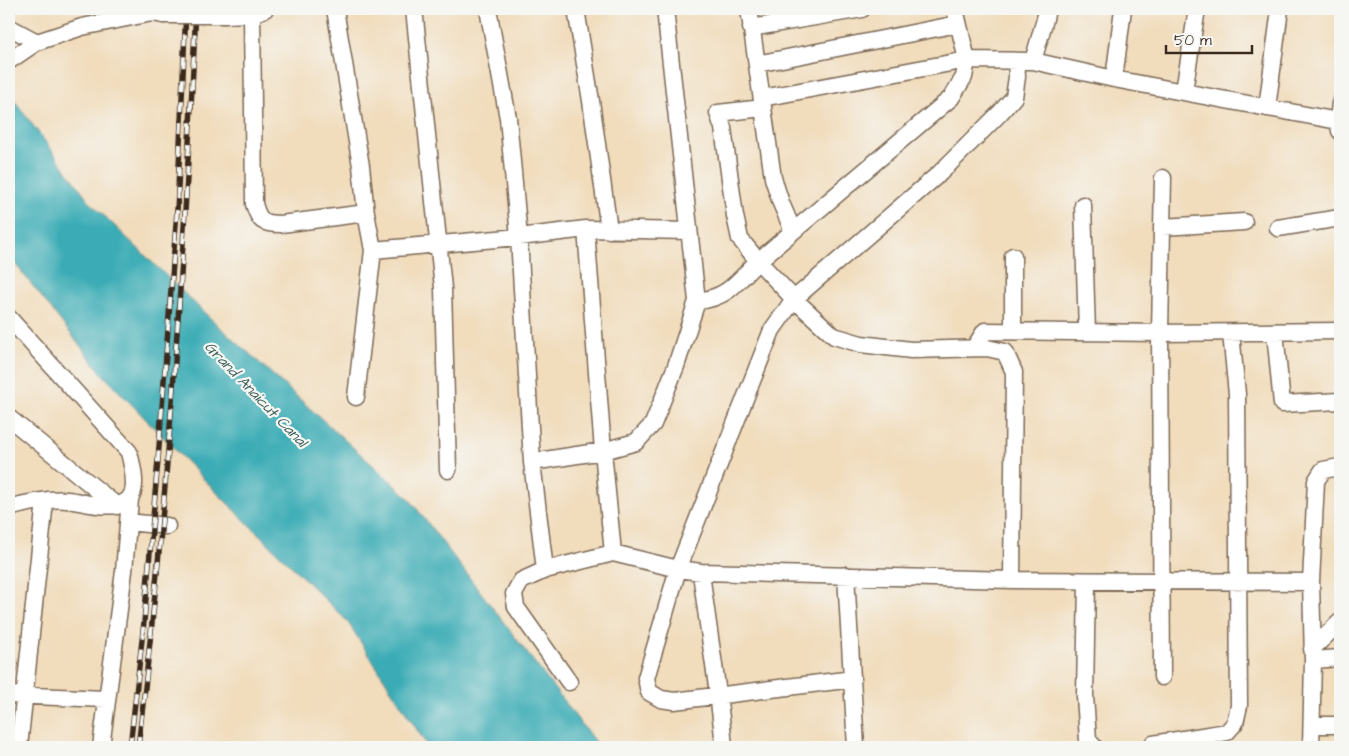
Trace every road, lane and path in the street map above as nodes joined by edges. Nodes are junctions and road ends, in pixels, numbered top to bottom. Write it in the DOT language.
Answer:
graph roads {
  1 [pos="335,9"];
  2 [pos="414,9"];
  3 [pos="488,9"];
  4 [pos="576,9"];
  5 [pos="664,9"];
  6 [pos="749,9"];
  7 [pos="862,9"];
  8 [pos="1047,9"];
  9 [pos="1123,9"];
  10 [pos="1197,9"];
  11 [pos="1280,9"];
  12 [pos="258,11"];
  13 [pos="156,12"];
  14 [pos="956,16"];
  15 [pos="9,27"];
  16 [pos="752,28"];
  17 [pos="36,42"];
  18 [pos="967,60"];
  19 [pos="1016,61"];
  20 [pos="1033,61"];
  21 [pos="9,62"];
  22 [pos="757,64"];
  23 [pos="1114,78"];
  24 [pos="1184,91"];
  25 [pos="762,103"];
  26 [pos="1340,103"];
  27 [pos="1267,108"];
  28 [pos="1339,127"];
  29 [pos="1163,178"];
  30 [pos="1083,205"];
  31 [pos="366,213"];
  32 [pos="1340,218"];
  33 [pos="1244,222"];
  34 [pos="1162,227"];
  35 [pos="1278,228"];
  36 [pos="586,229"];
  37 [pos="609,230"];
  38 [pos="689,231"];
  39 [pos="793,231"];
  40 [pos="519,237"];
  41 [pos="439,245"];
  42 [pos="373,250"];
  43 [pos="1014,256"];
  44 [pos="758,261"];
  45 [pos="794,299"];
  46 [pos="697,301"];
  47 [pos="9,318"];
  48 [pos="1013,331"];
  49 [pos="1340,331"];
  50 [pos="1087,332"];
  51 [pos="1275,332"];
  52 [pos="1160,333"];
  53 [pos="1231,333"];
  54 [pos="974,348"];
  55 [pos="356,397"];
  56 [pos="1340,400"];
  57 [pos="9,418"];
  58 [pos="603,452"];
  59 [pos="532,462"];
  60 [pos="1340,467"];
  61 [pos="448,470"];
  62 [pos="45,501"];
  63 [pos="123,502"];
  64 [pos="9,508"];
  65 [pos="128,522"];
  66 [pos="167,526"];
  67 [pos="613,553"];
  68 [pos="678,569"];
  69 [pos="545,570"];
  70 [pos="701,572"];
  71 [pos="846,575"];
  72 [pos="1012,580"];
  73 [pos="1087,581"];
  74 [pos="1162,581"];
  75 [pos="1239,582"];
  76 [pos="1311,582"];
  77 [pos="1340,622"];
  78 [pos="1312,655"];
  79 [pos="1340,658"];
  80 [pos="1162,677"];
  81 [pos="853,679"];
  82 [pos="569,682"];
  83 [pos="9,695"];
  84 [pos="25,695"];
  85 [pos="719,696"];
  86 [pos="106,699"];
  87 [pos="1312,725"];
  88 [pos="1340,725"];
  89 [pos="19,747"];
  90 [pos="101,747"];
  91 [pos="724,747"];
  92 [pos="856,747"];
  93 [pos="1092,747"];
  94 [pos="1150,747"];
  95 [pos="1311,747"];
  1 -- 31 [label="street"];
  2 -- 41 [label="street"];
  3 -- 40 [label="street"];
  4 -- 37 [label="street"];
  5 -- 38 [label="street"];
  6 -- 16 [label="street"];
  7 -- 16 [label="street"];
  8 -- 20 [label="street"];
  9 -- 23 [label="street"];
  10 -- 24 [label="street"];
  11 -- 27 [label="street"];
  12 -- 13 [label="street, bridge"];
  12 -- 31 [label="street"];
  13 -- 17 [label="street"];
  14 -- 18 [label="street"];
  14 -- 22 [label="street"];
  15 -- 17 [label="street"];
  16 -- 22 [label="street"];
  17 -- 21 [label="street"];
  18 -- 19 [label="street"];
  18 -- 25 [label="street"];
  18 -- 39 [label="street"];
  19 -- 20 [label="street"];
  19 -- 45 [label="street"];
  20 -- 23 [label="street"];
  22 -- 25 [label="street"];
  23 -- 24 [label="street"];
  24 -- 27 [label="street"];
  25 -- 39 [label="street"];
  25 -- 44 [label="street"];
  26 -- 28 [label="street"];
  27 -- 28 [label="street"];
  29 -- 34 [label="street"];
  30 -- 50 [label="street"];
  31 -- 42 [label="street"];
  32 -- 35 [label="street"];
  33 -- 34 [label="street"];
  34 -- 52 [label="street"];
  36 -- 37 [label="street"];
  36 -- 40 [label="street"];
  36 -- 58 [label="street"];
  37 -- 38 [label="street"];
  38 -- 46 [label="street"];
  39 -- 44 [label="street"];
  40 -- 41 [label="street"];
  40 -- 59 [label="street"];
  41 -- 42 [label="street"];
  41 -- 61 [label="street"];
  42 -- 55 [label="street"];
  43 -- 48 [label="street"];
  44 -- 45 [label="street"];
  44 -- 46 [label="street"];
  45 -- 54 [label="street"];
  45 -- 68 [label="street"];
  46 -- 58 [label="street"];
  47 -- 63 [label="street"];
  48 -- 50 [label="street"];
  48 -- 54 [label="street"];
  49 -- 51 [label="street"];
  50 -- 52 [label="street"];
  51 -- 53 [label="street"];
  51 -- 56 [label="street"];
  52 -- 53 [label="street"];
  52 -- 74 [label="street"];
  53 -- 75 [label="street"];
  54 -- 72 [label="street"];
  57 -- 63 [label="street"];
  58 -- 59 [label="street"];
  58 -- 67 [label="street"];
  59 -- 69 [label="street"];
  60 -- 76 [label="street"];
  62 -- 63 [label="street"];
  62 -- 64 [label="street"];
  62 -- 84 [label="street"];
  63 -- 65 [label="street"];
  65 -- 66 [label="street"];
  65 -- 86 [label="street"];
  67 -- 68 [label="street"];
  67 -- 69 [label="street"];
  68 -- 70 [label="street"];
  68 -- 85 [label="street"];
  69 -- 82 [label="street"];
  70 -- 71 [label="street"];
  70 -- 85 [label="street"];
  71 -- 72 [label="street"];
  71 -- 81 [label="street"];
  72 -- 73 [label="street"];
  73 -- 74 [label="street"];
  73 -- 93 [label="street"];
  74 -- 75 [label="street"];
  74 -- 80 [label="street"];
  75 -- 76 [label="street"];
  75 -- 94 [label="street"];
  76 -- 78 [label="street"];
  77 -- 78 [label="street"];
  78 -- 79 [label="street"];
  78 -- 87 [label="street"];
  81 -- 85 [label="street"];
  81 -- 92 [label="street"];
  83 -- 84 [label="street"];
  84 -- 86 [label="street"];
  84 -- 89 [label="street"];
  85 -- 91 [label="street"];
  86 -- 90 [label="street"];
  87 -- 88 [label="street"];
  87 -- 95 [label="street"];
}
